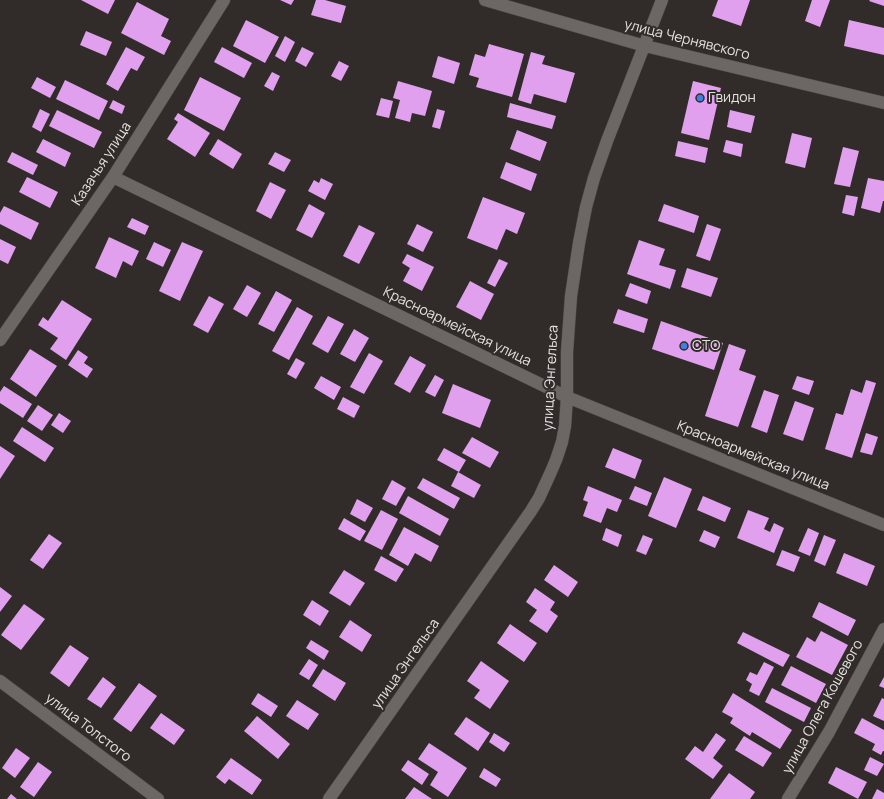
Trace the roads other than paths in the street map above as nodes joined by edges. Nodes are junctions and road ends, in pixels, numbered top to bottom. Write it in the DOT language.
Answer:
graph roads {
  1 [pos="224,0"];
  2 [pos="485,0"];
  3 [pos="662,0"];
  4 [pos="645,46"];
  5 [pos="884,103"];
  6 [pos="113,177"];
  7 [pos="0,340"];
  8 [pos="567,398"];
  9 [pos="884,525"];
  10 [pos="884,630"];
  11 [pos="0,681"];
  12 [pos="158,799"];
  13 [pos="329,799"];
  14 [pos="788,799"];
  1 -- 6 [label="street, Казачья улица"];
  2 -- 4 [label="street, улица Чернявского"];
  3 -- 4 [label="street, улица Энгельса"];
  4 -- 5 [label="street, улица Чернявского"];
  4 -- 8 [label="street, улица Энгельса"];
  6 -- 7 [label="street, Казачья улица"];
  6 -- 8 [label="street, Красноармейская улица"];
  8 -- 9 [label="street, Красноармейская улица"];
  8 -- 13 [label="street, улица Энгельса"];
  10 -- 14 [label="street, улица Олега Кошевого"];
  11 -- 12 [label="street, улица Толстого"];
}
